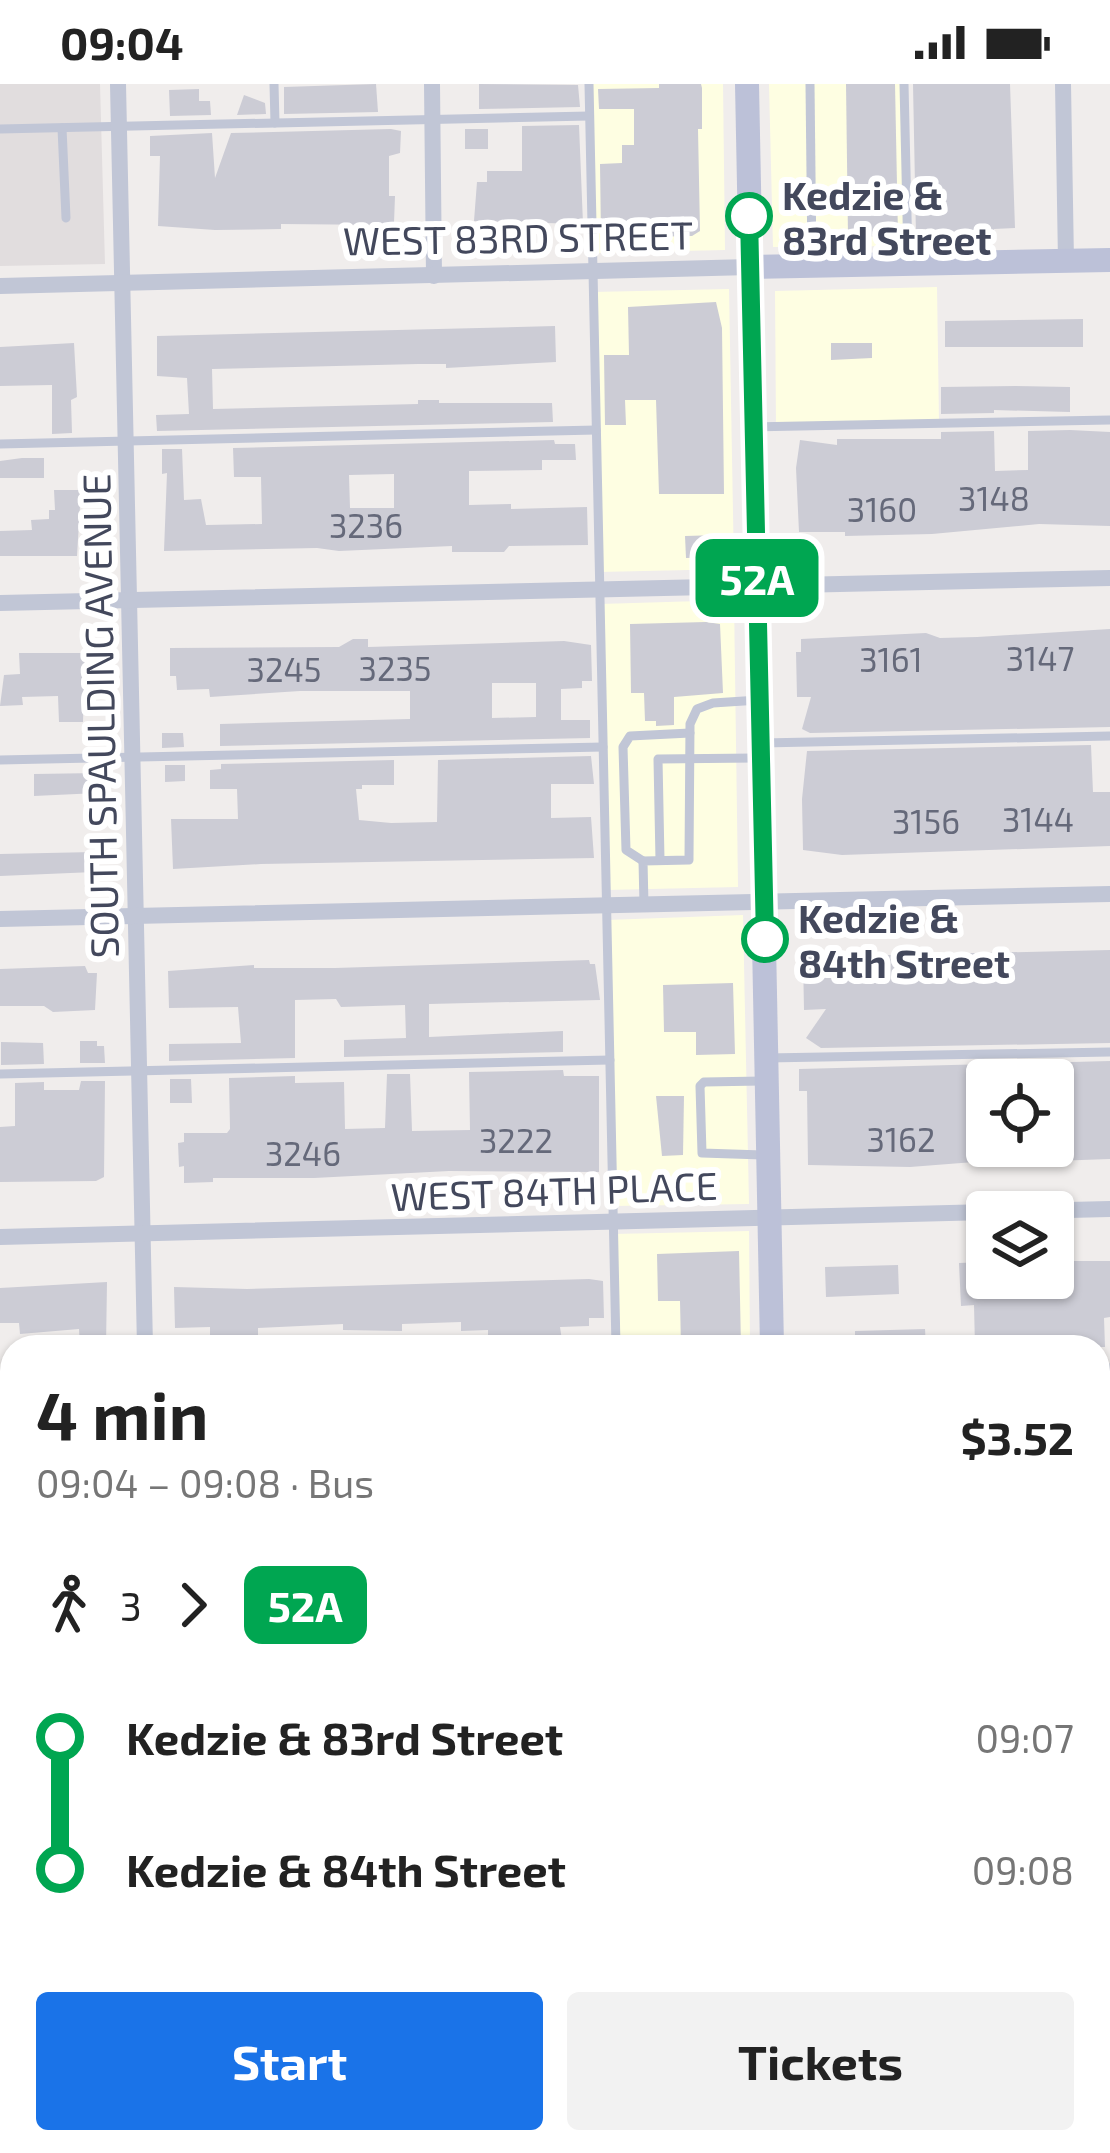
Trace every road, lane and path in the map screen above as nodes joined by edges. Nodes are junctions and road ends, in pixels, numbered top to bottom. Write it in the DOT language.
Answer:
graph roads {
  1 [pos="118,84"];
  2 [pos="274,84"];
  3 [pos="432,84"];
  4 [pos="589,84"];
  5 [pos="746,84"];
  6 [pos="810,84"];
  7 [pos="904,84"];
  8 [pos="1063,84"];
  9 [pos="590,116"];
  10 [pos="432,119"];
  11 [pos="275,122"];
  12 [pos="119,126"];
  13 [pos="62,128"];
  14 [pos="0,129"];
  15 [pos="66,218"];
  16 [pos="1066,260"];
  17 [pos="1110,260"];
  18 [pos="908,264"];
  19 [pos="812,266"];
  20 [pos="750,267"];
  21 [pos="593,273"];
  22 [pos="434,276"];
  23 [pos="123,282"];
  24 [pos="0,286"];
  25 [pos="1110,420"];
  26 [pos="754,427"];
  27 [pos="596,430"];
  28 [pos="126,441"];
  29 [pos="0,444"];
  30 [pos="1110,578"];
  31 [pos="758,586"];
  32 [pos="600,590"];
  33 [pos="129,600"];
  34 [pos="0,603"];
  35 [pos="760,700"];
  36 [pos="690,733"];
  37 [pos="1110,736"];
  38 [pos="603,747"];
  39 [pos="761,750"];
  40 [pos="132,757"];
  41 [pos="690,759"];
  42 [pos="0,760"];
  43 [pos="660,860"];
  44 [pos="643,861"];
  45 [pos="1110,894"];
  46 [pos="764,903"];
  47 [pos="644,905"];
  48 [pos="606,906"];
  49 [pos="136,917"];
  50 [pos="0,919"];
  51 [pos="1110,1052"];
  52 [pos="610,1060"];
  53 [pos="767,1069"];
  54 [pos="139,1071"];
  55 [pos="0,1074"];
  56 [pos="769,1155"];
  57 [pos="1110,1209"];
  58 [pos="770,1216"];
  59 [pos="613,1221"];
  60 [pos="142,1235"];
  61 [pos="0,1237"];
  62 [pos="145,1335"];
  63 [pos="616,1335"];
  64 [pos="772,1335"];
  1 -- 12 [label="street, SOUTH SPAULDING AVENUE"];
  2 -- 11 [label="lane"];
  3 -- 10 [label="street"];
  4 -- 9 [label="lane"];
  5 -- 20 [label="main road"];
  6 -- 19 [label="lane"];
  7 -- 18 [label="lane"];
  8 -- 16 [label="street"];
  9 -- 10 [label="lane"];
  9 -- 21 [label="lane"];
  10 -- 11 [label="lane"];
  10 -- 22 [label="street"];
  11 -- 12 [label="lane"];
  12 -- 13 [label="lane"];
  12 -- 23 [label="street, SOUTH SPAULDING AVENUE"];
  13 -- 14 [label="lane"];
  13 -- 15 [label="lane"];
  16 -- 17 [label="main road, WEST 83RD STREET"];
  16 -- 18 [label="main road, WEST 83RD STREET"];
  18 -- 19 [label="main road, WEST 83RD STREET"];
  19 -- 20 [label="main road, WEST 83RD STREET"];
  20 -- 21 [label="street, WEST 83RD STREET"];
  20 -- 26 [label="main road"];
  21 -- 22 [label="street, WEST 83RD STREET"];
  21 -- 27 [label="lane"];
  22 -- 23 [label="street, WEST 83RD STREET"];
  23 -- 24 [label="street, WEST 83RD STREET"];
  23 -- 28 [label="street, SOUTH SPAULDING AVENUE"];
  25 -- 26 [label="lane"];
  26 -- 31 [label="main road"];
  27 -- 28 [label="lane"];
  27 -- 32 [label="lane"];
  28 -- 29 [label="lane"];
  28 -- 33 [label="street, SOUTH SPAULDING AVENUE"];
  30 -- 31 [label="street"];
  31 -- 32 [label="street"];
  31 -- 35 [label="main road"];
  32 -- 33 [label="street"];
  32 -- 38 [label="lane"];
  33 -- 34 [label="street"];
  33 -- 40 [label="street, SOUTH SPAULDING AVENUE"];
  35 -- 36 [label="lane"];
  35 -- 39 [label="main road"];
  36 -- 41 [label="lane"];
  36 -- 44 [label="lane"];
  37 -- 39 [label="lane"];
  38 -- 40 [label="lane"];
  38 -- 48 [label="lane"];
  39 -- 41 [label="lane"];
  39 -- 46 [label="main road"];
  40 -- 42 [label="lane"];
  40 -- 49 [label="street, SOUTH SPAULDING AVENUE"];
  41 -- 43 [label="lane"];
  41 -- 43 [label="lane"];
  43 -- 44 [label="lane"];
  44 -- 47 [label="lane"];
  45 -- 46 [label="street"];
  46 -- 47 [label="street"];
  46 -- 53 [label="main road"];
  47 -- 48 [label="street"];
  48 -- 49 [label="street"];
  48 -- 52 [label="lane"];
  49 -- 50 [label="street"];
  49 -- 54 [label="street, SOUTH SPAULDING AVENUE"];
  51 -- 53 [label="lane"];
  52 -- 54 [label="lane"];
  52 -- 59 [label="lane"];
  53 -- 56 [label="main road"];
  53 -- 56 [label="lane"];
  54 -- 55 [label="lane"];
  54 -- 60 [label="street, SOUTH SPAULDING AVENUE"];
  56 -- 58 [label="main road"];
  57 -- 58 [label="street, WEST 84TH PLACE"];
  58 -- 59 [label="street, WEST 84TH PLACE"];
  58 -- 64 [label="main road"];
  59 -- 60 [label="street, WEST 84TH PLACE"];
  59 -- 63 [label="lane"];
  60 -- 61 [label="street, WEST 84TH PLACE"];
  60 -- 62 [label="street, SOUTH SPAULDING AVENUE"];
}
